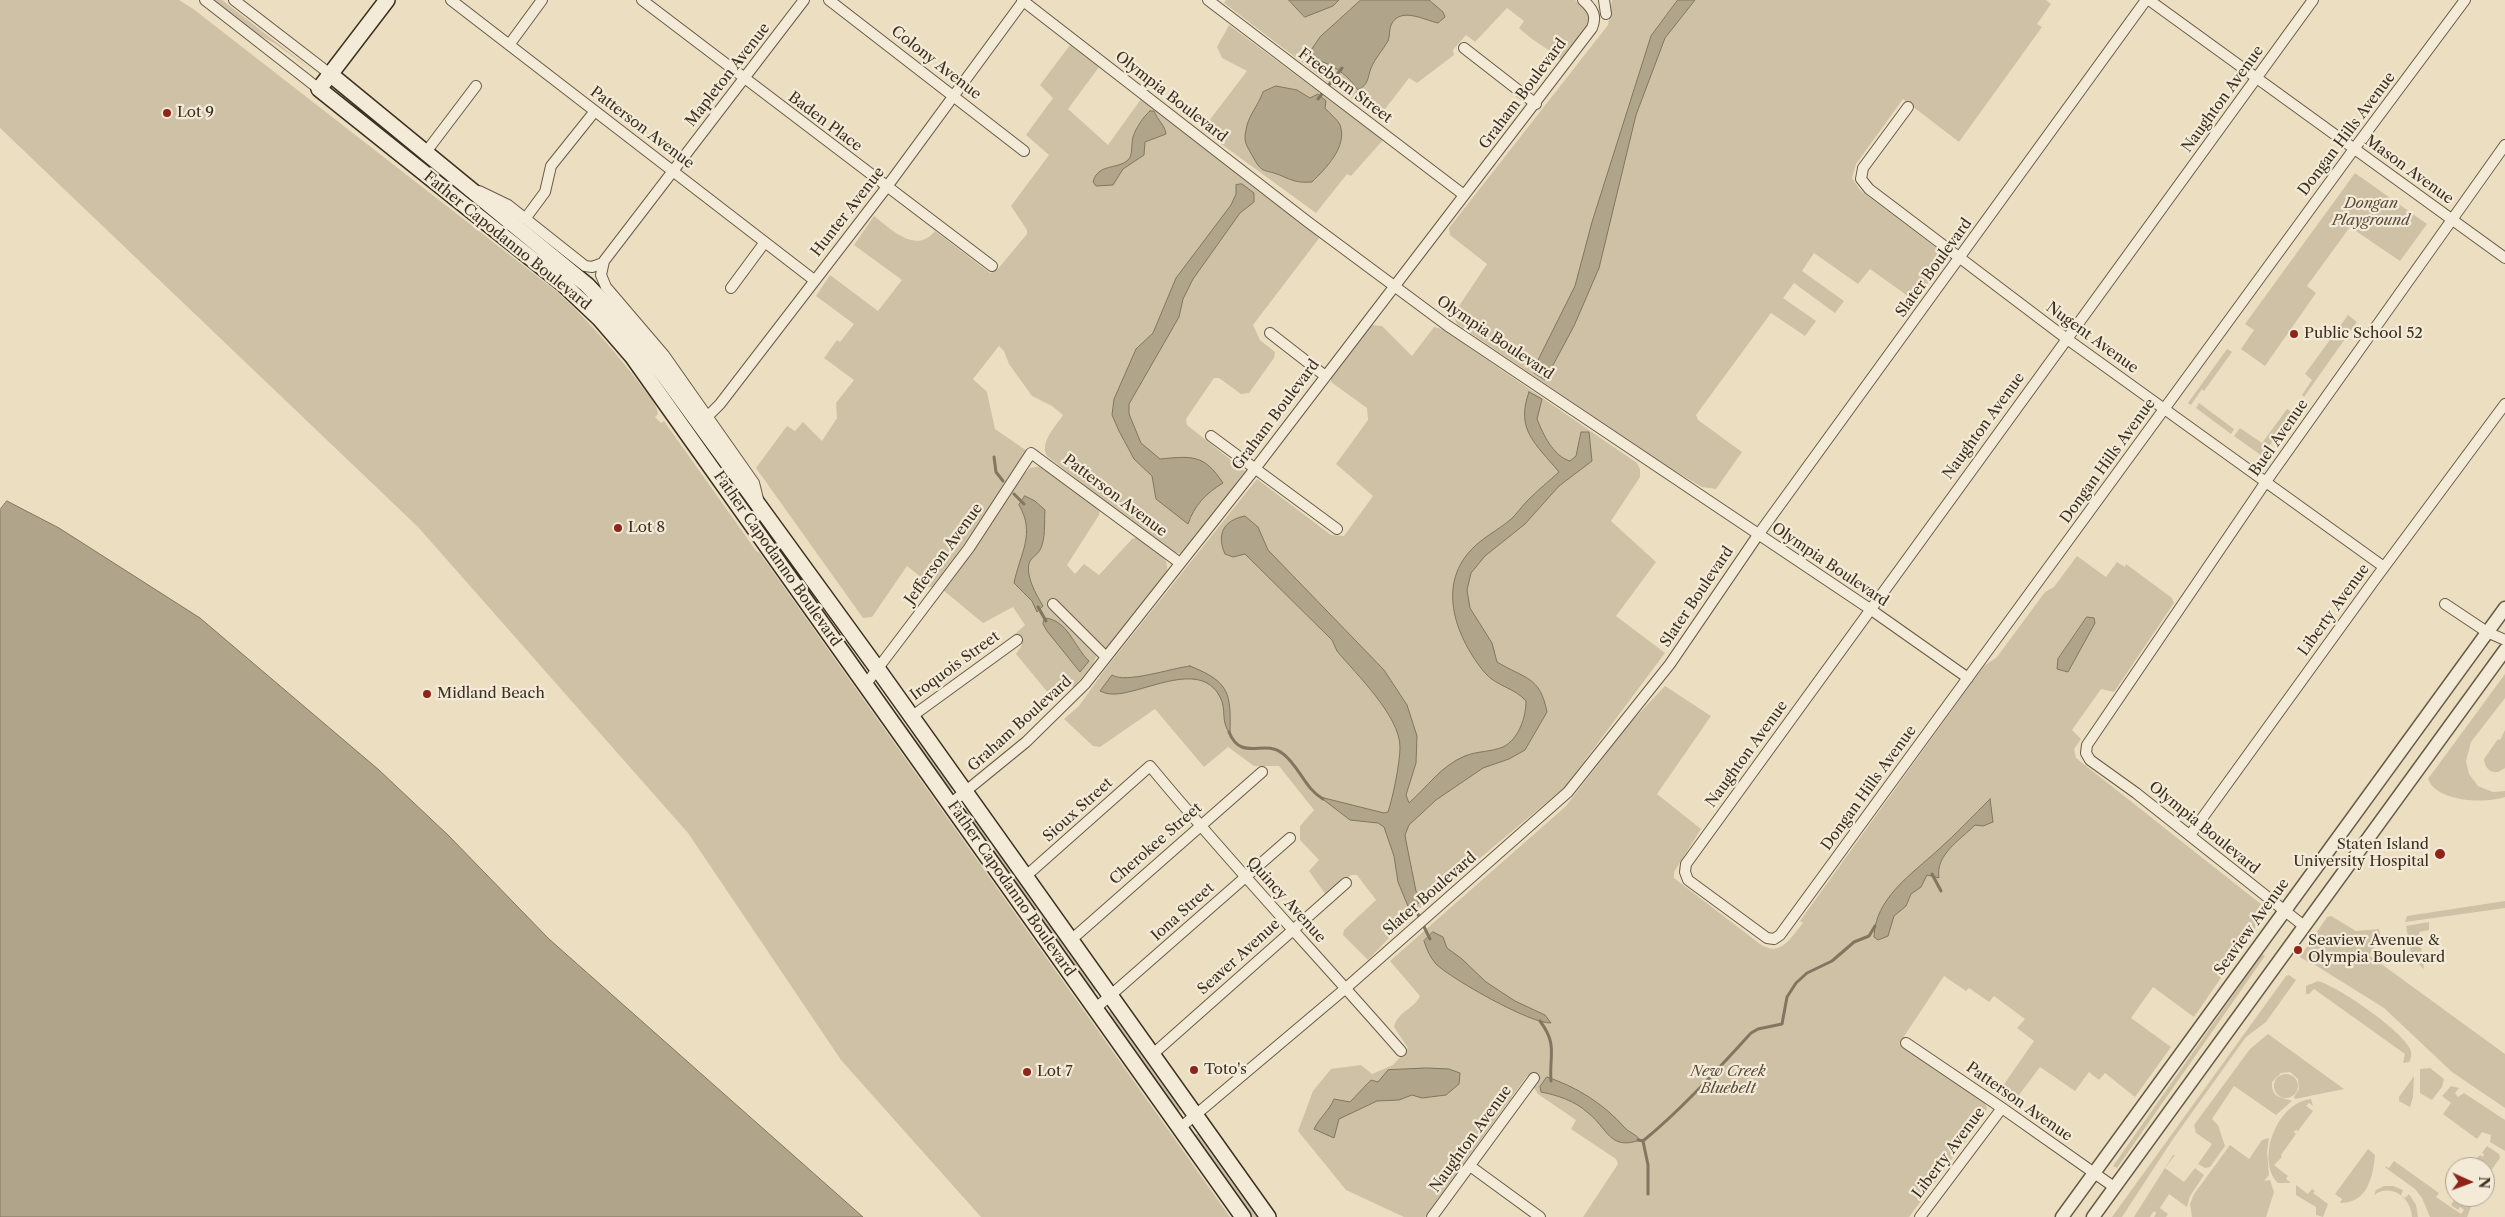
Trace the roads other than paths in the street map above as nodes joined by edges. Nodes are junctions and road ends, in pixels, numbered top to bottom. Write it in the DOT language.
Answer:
graph roads {
  1 [pos="205,0"];
  2 [pos="234,0"];
  3 [pos="387,0"];
  4 [pos="451,0"];
  5 [pos="542,0"];
  6 [pos="642,0"];
  7 [pos="804,0"];
  8 [pos="829,0"];
  9 [pos="1023,0"];
  10 [pos="1208,0"];
  11 [pos="1583,0"];
  12 [pos="1604,0"];
  13 [pos="2148,0"];
  14 [pos="2313,0"];
  15 [pos="2466,0"];
  16 [pos="1606,14"];
  17 [pos="509,46"];
  18 [pos="1464,48"];
  19 [pos="330,74"];
  20 [pos="2256,78"];
  21 [pos="744,80"];
  22 [pos="476,86"];
  23 [pos="319,89"];
  24 [pos="955,97"];
  25 [pos="1536,104"];
  26 [pos="1908,107"];
  27 [pos="595,111"];
  28 [pos="2505,145"];
  29 [pos="2354,149"];
  30 [pos="1024,150"];
  31 [pos="426,152"];
  32 [pos="673,171"];
  33 [pos="461,182"];
  34 [pos="886,188"];
  35 [pos="1464,195"];
  36 [pos="525,219"];
  37 [pos="2452,220"];
  38 [pos="765,242"];
  39 [pos="1960,258"];
  40 [pos="2505,258"];
  41 [pos="603,263"];
  42 [pos="992,266"];
  43 [pos="814,280"];
  44 [pos="1394,286"];
  45 [pos="730,288"];
  46 [pos="1270,333"];
  47 [pos="2067,339"];
  48 [pos="1324,374"];
  49 [pos="2505,404"];
  50 [pos="2164,410"];
  51 [pos="704,421"];
  52 [pos="687,434"];
  53 [pos="1211,436"];
  54 [pos="1031,453"];
  55 [pos="1254,470"];
  56 [pos="2265,483"];
  57 [pos="1337,529"];
  58 [pos="1758,535"];
  59 [pos="1180,563"];
  60 [pos="2384,566"];
  61 [pos="1053,604"];
  62 [pos="2445,604"];
  63 [pos="2505,608"];
  64 [pos="1870,609"];
  65 [pos="2487,632"];
  66 [pos="1017,640"];
  67 [pos="2505,640"];
  68 [pos="2505,650"];
  69 [pos="1106,657"];
  70 [pos="877,668"];
  71 [pos="856,670"];
  72 [pos="1968,678"];
  73 [pos="866,684"];
  74 [pos="911,717"];
  75 [pos="2086,753"];
  76 [pos="1150,766"];
  77 [pos="1262,772"];
  78 [pos="966,792"];
  79 [pos="950,804"];
  80 [pos="1199,826"];
  81 [pos="2190,835"];
  82 [pos="1290,838"];
  83 [pos="1026,876"];
  84 [pos="1245,877"];
  85 [pos="1346,883"];
  86 [pos="2284,910"];
  87 [pos="2304,926"];
  88 [pos="1291,930"];
  89 [pos="1774,939"];
  90 [pos="1071,940"];
  91 [pos="1346,988"];
  92 [pos="1110,996"];
  93 [pos="1096,1008"];
  94 [pos="1906,1043"];
  95 [pos="1401,1052"];
  96 [pos="1153,1054"];
  97 [pos="1534,1078"];
  98 [pos="2002,1108"];
  99 [pos="1196,1115"];
  100 [pos="1180,1128"];
  101 [pos="1470,1166"];
  102 [pos="2094,1173"];
  103 [pos="2114,1188"];
  104 [pos="1243,1217"];
  105 [pos="1268,1217"];
  106 [pos="1432,1217"];
  107 [pos="1540,1217"];
  108 [pos="1920,1217"];
  109 [pos="2062,1217"];
  110 [pos="2093,1217"];
  1 -- 23 [label="street, Father Capodanno Boulevard"];
  2 -- 19 [label="street, Father Capodanno Boulevard"];
  3 -- 19 [label="main road"];
  4 -- 17 [label="street, Patterson Avenue"];
  5 -- 17 [label="street"];
  6 -- 21 [label="street, Baden Place"];
  7 -- 21 [label="street, Mapleton Avenue"];
  8 -- 24 [label="street, Colony Avenue"];
  9 -- 24 [label="street, Hunter Avenue"];
  9 -- 44 [label="street, Olympia Boulevard"];
  10 -- 35 [label="street, Freeborn Street"];
  11 -- 25 [label="street, Graham Boulevard"];
  12 -- 16 [label="street"];
  13 -- 20 [label="street, Mason Avenue"];
  13 -- 39 [label="street, Slater Boulevard"];
  14 -- 20 [label="street, Naughton Avenue"];
  15 -- 29 [label="street, Dongan Hills Avenue"];
  17 -- 27 [label="street, Patterson Avenue"];
  18 -- 25 [label="street"];
  19 -- 23 [label="main road"];
  19 -- 31 [label="main road, Father Capodanno Boulevard"];
  20 -- 29 [label="street, Mason Avenue"];
  20 -- 47 [label="street, Naughton Avenue"];
  21 -- 32 [label="street, Mapleton Avenue"];
  21 -- 34 [label="street, Baden Place"];
  22 -- 31 [label="street"];
  23 -- 52 [label="main road, Father Capodanno Boulevard"];
  24 -- 30 [label="street, Colony Avenue"];
  24 -- 34 [label="street, Hunter Avenue"];
  25 -- 35 [label="street, Graham Boulevard"];
  26 -- 39 [label="street, Nugent Avenue"];
  27 -- 32 [label="street, Patterson Avenue"];
  27 -- 36 [label="street"];
  28 -- 37 [label="street, Buel Avenue"];
  29 -- 37 [label="street, Mason Avenue"];
  29 -- 50 [label="street, Dongan Hills Avenue"];
  31 -- 33 [label="main road, Father Capodanno Boulevard"];
  32 -- 38 [label="street, Patterson Avenue"];
  32 -- 41 [label="street, Mapleton Avenue"];
  33 -- 36 [label="street, Father Capodanno Boulevard"];
  33 -- 51 [label="main road, Father Capodanno Boulevard"];
  34 -- 42 [label="street, Baden Place"];
  34 -- 43 [label="street, Hunter Avenue"];
  35 -- 44 [label="street, Graham Boulevard"];
  36 -- 41 [label="street, Father Capodanno Boulevard"];
  37 -- 40 [label="street, Mason Avenue"];
  37 -- 56 [label="street, Buel Avenue"];
  38 -- 43 [label="street, Patterson Avenue"];
  38 -- 45 [label="street"];
  39 -- 47 [label="street, Nugent Avenue"];
  39 -- 58 [label="street, Slater Boulevard"];
  41 -- 51 [label="street, Father Capodanno Boulevard"];
  43 -- 51 [label="street, Hunter Avenue"];
  44 -- 48 [label="street, Graham Boulevard"];
  44 -- 58 [label="street, Olympia Boulevard"];
  46 -- 48 [label="street"];
  47 -- 50 [label="street, Nugent Avenue"];
  47 -- 64 [label="street, Naughton Avenue"];
  48 -- 55 [label="street, Graham Boulevard"];
  49 -- 60 [label="street, Liberty Avenue"];
  50 -- 56 [label="street, Nugent Avenue"];
  50 -- 72 [label="street, Dongan Hills Avenue"];
  51 -- 52 [label="street, Hunter Avenue"];
  51 -- 70 [label="main road, Father Capodanno Boulevard"];
  52 -- 71 [label="main road, Father Capodanno Boulevard"];
  53 -- 55 [label="street"];
  54 -- 59 [label="street, Patterson Avenue"];
  54 -- 70 [label="street, Jefferson Avenue"];
  55 -- 57 [label="street"];
  55 -- 59 [label="street, Graham Boulevard"];
  56 -- 60 [label="street, Nugent Avenue"];
  56 -- 75 [label="street, Buel Avenue"];
  58 -- 64 [label="street, Olympia Boulevard"];
  58 -- 91 [label="street, Slater Boulevard"];
  59 -- 69 [label="street, Graham Boulevard"];
  60 -- 81 [label="street, Liberty Avenue"];
  61 -- 69 [label="street"];
  62 -- 65 [label="street"];
  63 -- 65 [label="street, Seaview Avenue"];
  64 -- 72 [label="street, Olympia Boulevard"];
  64 -- 89 [label="street, Naughton Avenue"];
  65 -- 67 [label="street"];
  65 -- 86 [label="street, Seaview Avenue"];
  66 -- 74 [label="street, Iroquois Street"];
  68 -- 87 [label="street"];
  69 -- 78 [label="street, Graham Boulevard"];
  70 -- 71 [label="street"];
  70 -- 73 [label="street, Jefferson Avenue"];
  70 -- 74 [label="main road, Father Capodanno Boulevard"];
  71 -- 73 [label="main road, Father Capodanno Boulevard"];
  72 -- 89 [label="street, Dongan Hills Avenue"];
  73 -- 79 [label="main road, Father Capodanno Boulevard"];
  74 -- 78 [label="main road, Father Capodanno Boulevard"];
  75 -- 81 [label="street, Olympia Boulevard"];
  76 -- 80 [label="street, Quincy Avenue"];
  76 -- 83 [label="street, Sioux Street"];
  77 -- 80 [label="street, Cherokee Street"];
  78 -- 79 [label="street, Graham Boulevard"];
  78 -- 83 [label="main road, Father Capodanno Boulevard"];
  79 -- 93 [label="main road, Father Capodanno Boulevard"];
  80 -- 84 [label="street, Quincy Avenue"];
  80 -- 90 [label="street, Cherokee Street"];
  81 -- 86 [label="street, Olympia Boulevard"];
  82 -- 84 [label="street, Iona Street"];
  83 -- 90 [label="main road, Father Capodanno Boulevard"];
  84 -- 88 [label="street, Quincy Avenue"];
  84 -- 92 [label="street, Iona Street"];
  85 -- 88 [label="street, Seaver Avenue"];
  86 -- 87 [label="street, Olympia Boulevard"];
  86 -- 102 [label="street, Seaview Avenue"];
  87 -- 103 [label="street"];
  88 -- 91 [label="street, Quincy Avenue"];
  88 -- 96 [label="street, Seaver Avenue"];
  90 -- 92 [label="main road, Father Capodanno Boulevard"];
  91 -- 95 [label="street, Quincy Avenue"];
  91 -- 99 [label="street, Slater Boulevard"];
  92 -- 93 [label="street, Iona Street"];
  92 -- 96 [label="main road, Father Capodanno Boulevard"];
  93 -- 100 [label="main road, Father Capodanno Boulevard"];
  94 -- 98 [label="street, Patterson Avenue"];
  96 -- 99 [label="main road, Father Capodanno Boulevard"];
  97 -- 101 [label="street, Naughton Avenue"];
  98 -- 102 [label="street, Patterson Avenue"];
  98 -- 108 [label="street, Liberty Avenue"];
  99 -- 100 [label="street, Slater Boulevard"];
  99 -- 105 [label="main road, Father Capodanno Boulevard"];
  100 -- 104 [label="main road, Father Capodanno Boulevard"];
  101 -- 106 [label="street, Naughton Avenue"];
  101 -- 107 [label="street"];
  102 -- 103 [label="street, Patterson Avenue"];
  102 -- 109 [label="street, Seaview Avenue"];
  103 -- 110 [label="street"];
}
